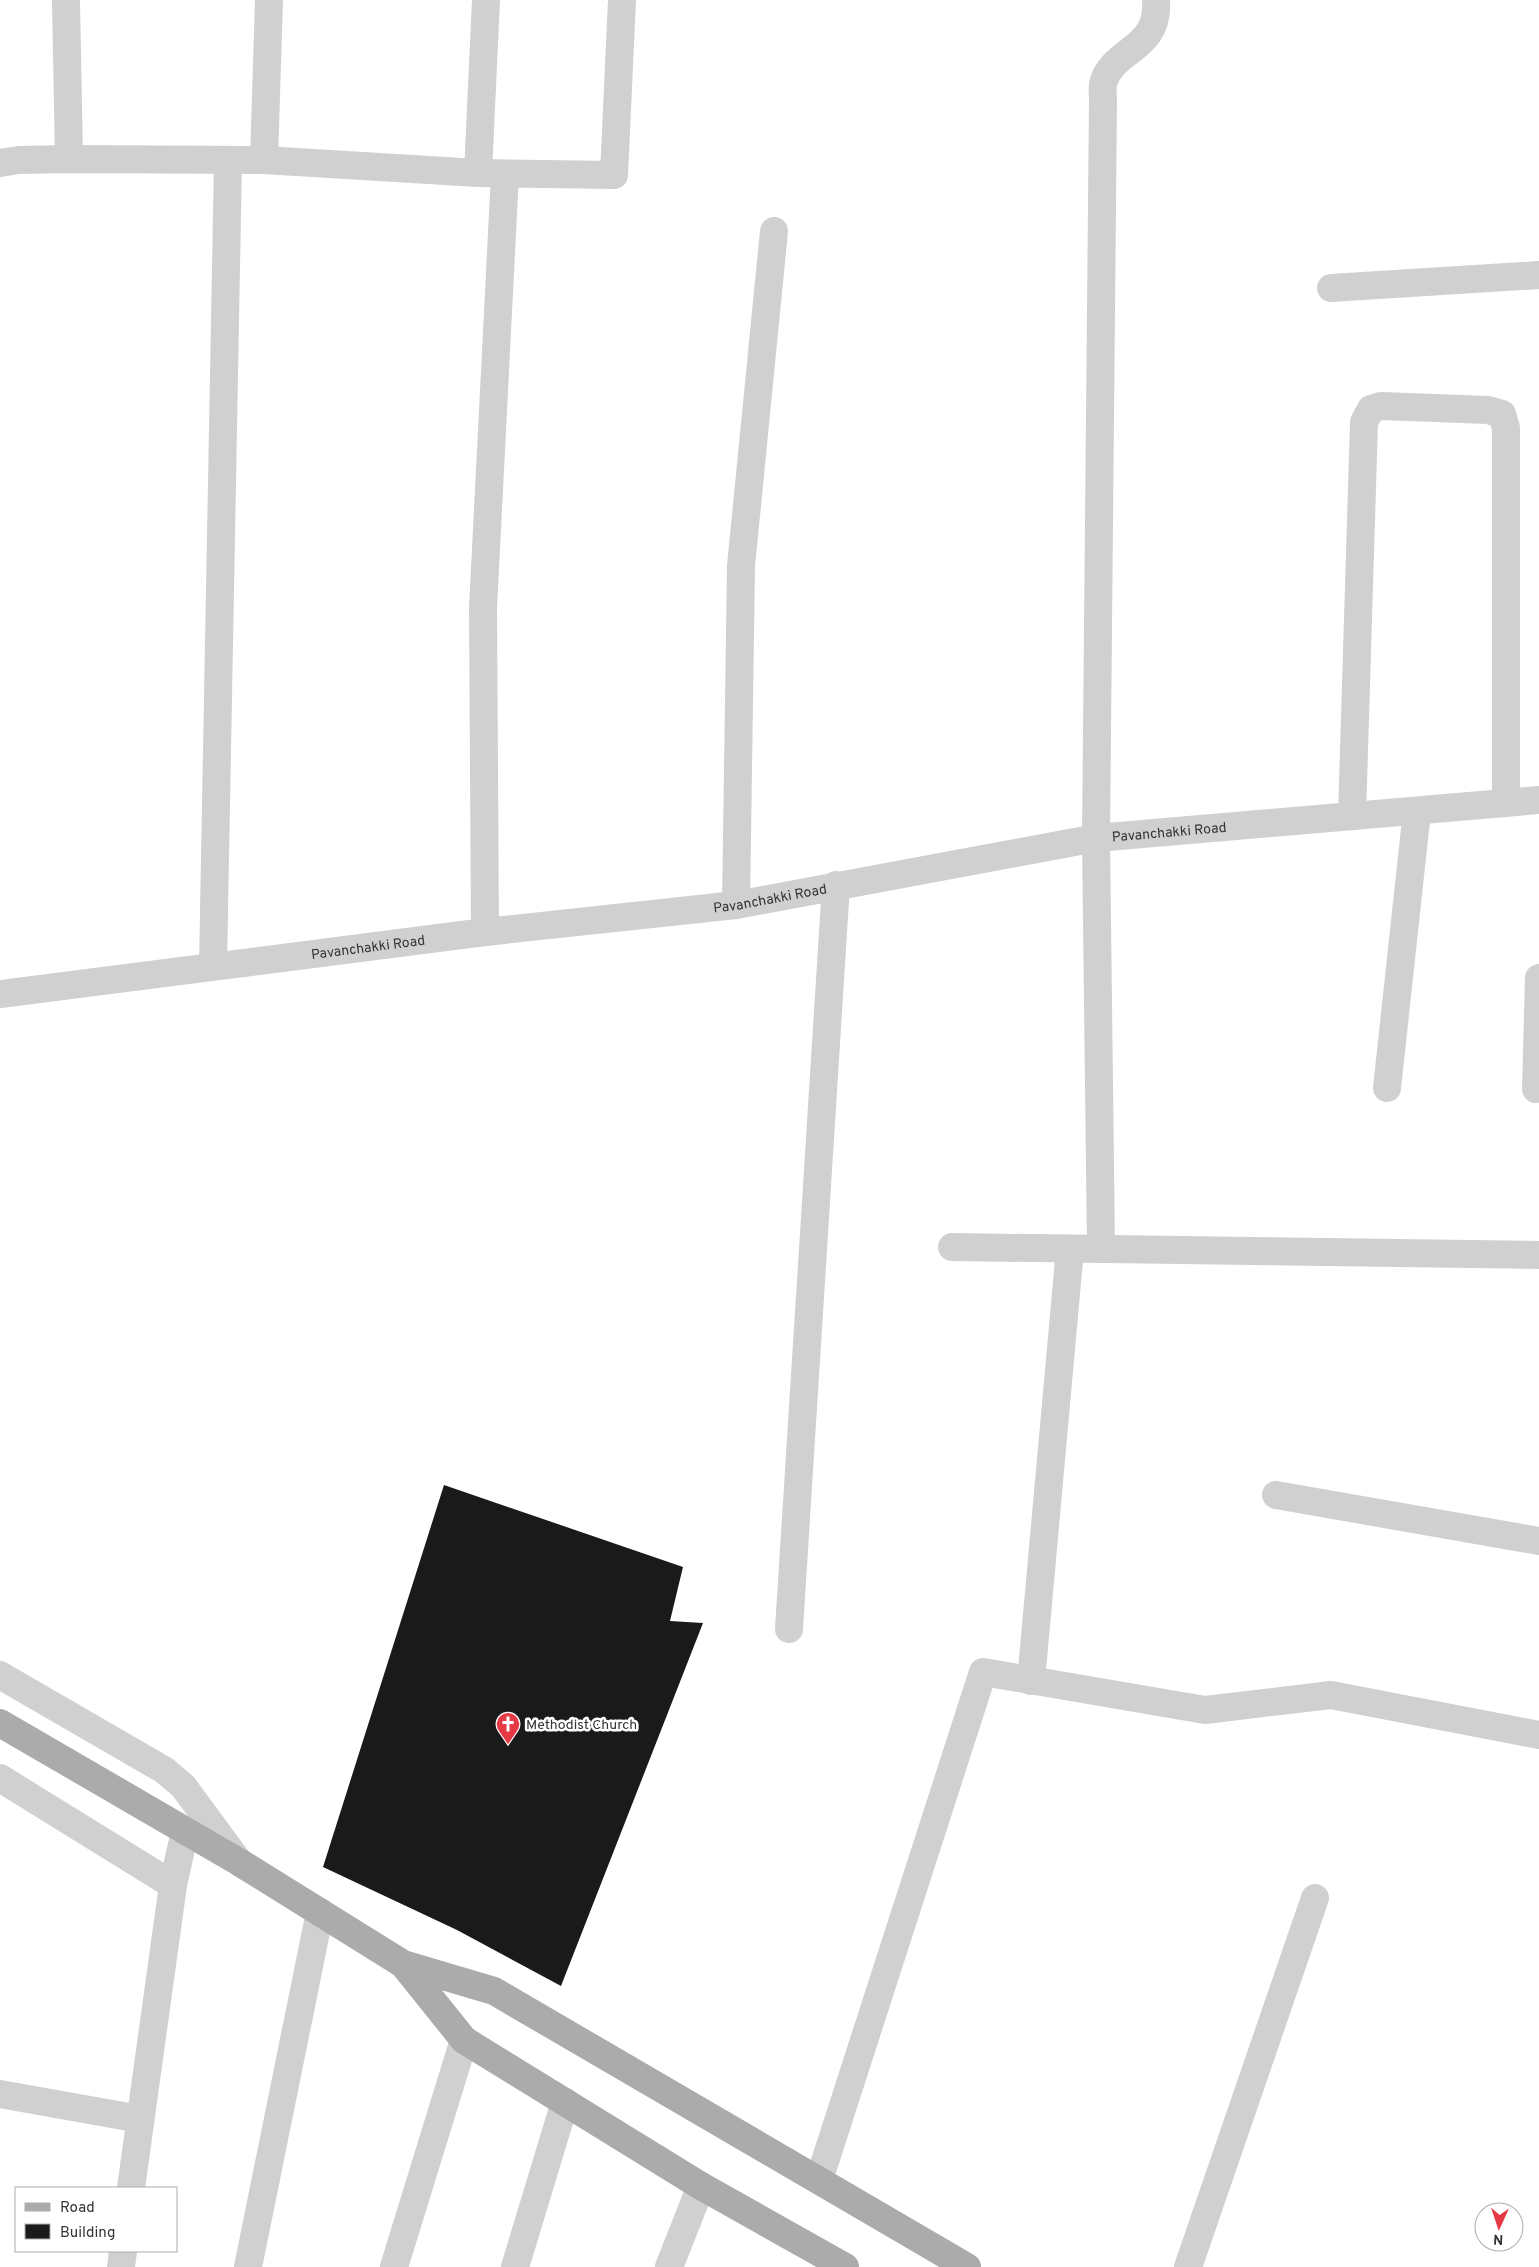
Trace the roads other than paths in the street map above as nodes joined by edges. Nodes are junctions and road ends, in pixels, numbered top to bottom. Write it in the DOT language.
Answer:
graph roads {
  1 [pos="66,0"];
  2 [pos="269,0"];
  3 [pos="486,0"];
  4 [pos="622,0"];
  5 [pos="1156,0"];
  6 [pos="69,159"];
  7 [pos="228,160"];
  8 [pos="264,160"];
  9 [pos="0,163"];
  10 [pos="478,173"];
  11 [pos="505,174"];
  12 [pos="774,231"];
  13 [pos="1539,275"];
  14 [pos="1331,288"];
  15 [pos="1539,800"];
  16 [pos="1506,803"];
  17 [pos="1417,811"];
  18 [pos="1352,816"];
  19 [pos="1096,838"];
  20 [pos="836,885"];
  21 [pos="736,905"];
  22 [pos="484,932"];
  23 [pos="213,966"];
  24 [pos="1539,978"];
  25 [pos="0,994"];
  26 [pos="1386,1088"];
  27 [pos="1536,1089"];
  28 [pos="952,1248"];
  29 [pos="1070,1249"];
  30 [pos="1101,1249"];
  31 [pos="1539,1254"];
  32 [pos="1276,1495"];
  33 [pos="1539,1541"];
  34 [pos="789,1629"];
  35 [pos="0,1675"];
  36 [pos="1031,1681"];
  37 [pos="0,1723"];
  38 [pos="1539,1735"];
  39 [pos="0,1778"];
  40 [pos="174,1825"];
  41 [pos="239,1862"];
  42 [pos="173,1885"];
  43 [pos="1315,1898"];
  44 [pos="320,1912"];
  45 [pos="403,1964"];
  46 [pos="464,2040"];
  47 [pos="0,2094"];
  48 [pos="565,2102"];
  49 [pos="140,2119"];
  50 [pos="819,2180"];
  51 [pos="701,2186"];
  52 [pos="131,2187"];
  53 [pos="123,2252"];
  54 [pos="838,2265"];
  55 [pos="121,2267"];
  56 [pos="248,2267"];
  57 [pos="394,2267"];
  58 [pos="515,2267"];
  59 [pos="669,2267"];
  60 [pos="968,2267"];
  61 [pos="1188,2267"];
  1 -- 6 [label="street"];
  2 -- 8 [label="street"];
  3 -- 10 [label="street"];
  4 -- 11 [label="street"];
  5 -- 19 [label="street"];
  6 -- 7 [label="street"];
  6 -- 9 [label="street"];
  7 -- 8 [label="street"];
  7 -- 23 [label="street"];
  8 -- 10 [label="street"];
  10 -- 11 [label="street"];
  11 -- 22 [label="street"];
  12 -- 21 [label="street"];
  13 -- 14 [label="street"];
  15 -- 16 [label="street, Pavanchakki Road"];
  16 -- 17 [label="street, Pavanchakki Road"];
  16 -- 18 [label="street"];
  17 -- 18 [label="street, Pavanchakki Road"];
  17 -- 26 [label="street"];
  18 -- 19 [label="street, Pavanchakki Road"];
  19 -- 20 [label="street, Pavanchakki Road"];
  19 -- 30 [label="street"];
  20 -- 21 [label="street, Pavanchakki Road"];
  20 -- 34 [label="street"];
  21 -- 22 [label="street, Pavanchakki Road"];
  22 -- 23 [label="street, Pavanchakki Road"];
  23 -- 25 [label="street, Pavanchakki Road"];
  24 -- 27 [label="street"];
  28 -- 29 [label="street"];
  29 -- 30 [label="street"];
  29 -- 36 [label="street"];
  30 -- 31 [label="street"];
  32 -- 33 [label="street"];
  35 -- 41 [label="street"];
  36 -- 38 [label="street"];
  36 -- 50 [label="street"];
  37 -- 40 [label="main road"];
  39 -- 42 [label="street"];
  40 -- 41 [label="main road"];
  40 -- 42 [label="street"];
  41 -- 44 [label="main road"];
  42 -- 49 [label="street"];
  43 -- 61 [label="street"];
  44 -- 45 [label="main road"];
  44 -- 56 [label="street"];
  45 -- 46 [label="main road"];
  45 -- 50 [label="main road"];
  46 -- 48 [label="main road"];
  46 -- 57 [label="street"];
  47 -- 49 [label="street"];
  48 -- 51 [label="main road"];
  48 -- 58 [label="street"];
  49 -- 52 [label="street"];
  50 -- 60 [label="main road"];
  51 -- 54 [label="main road"];
  51 -- 59 [label="street"];
  53 -- 55 [label="street"];
}
